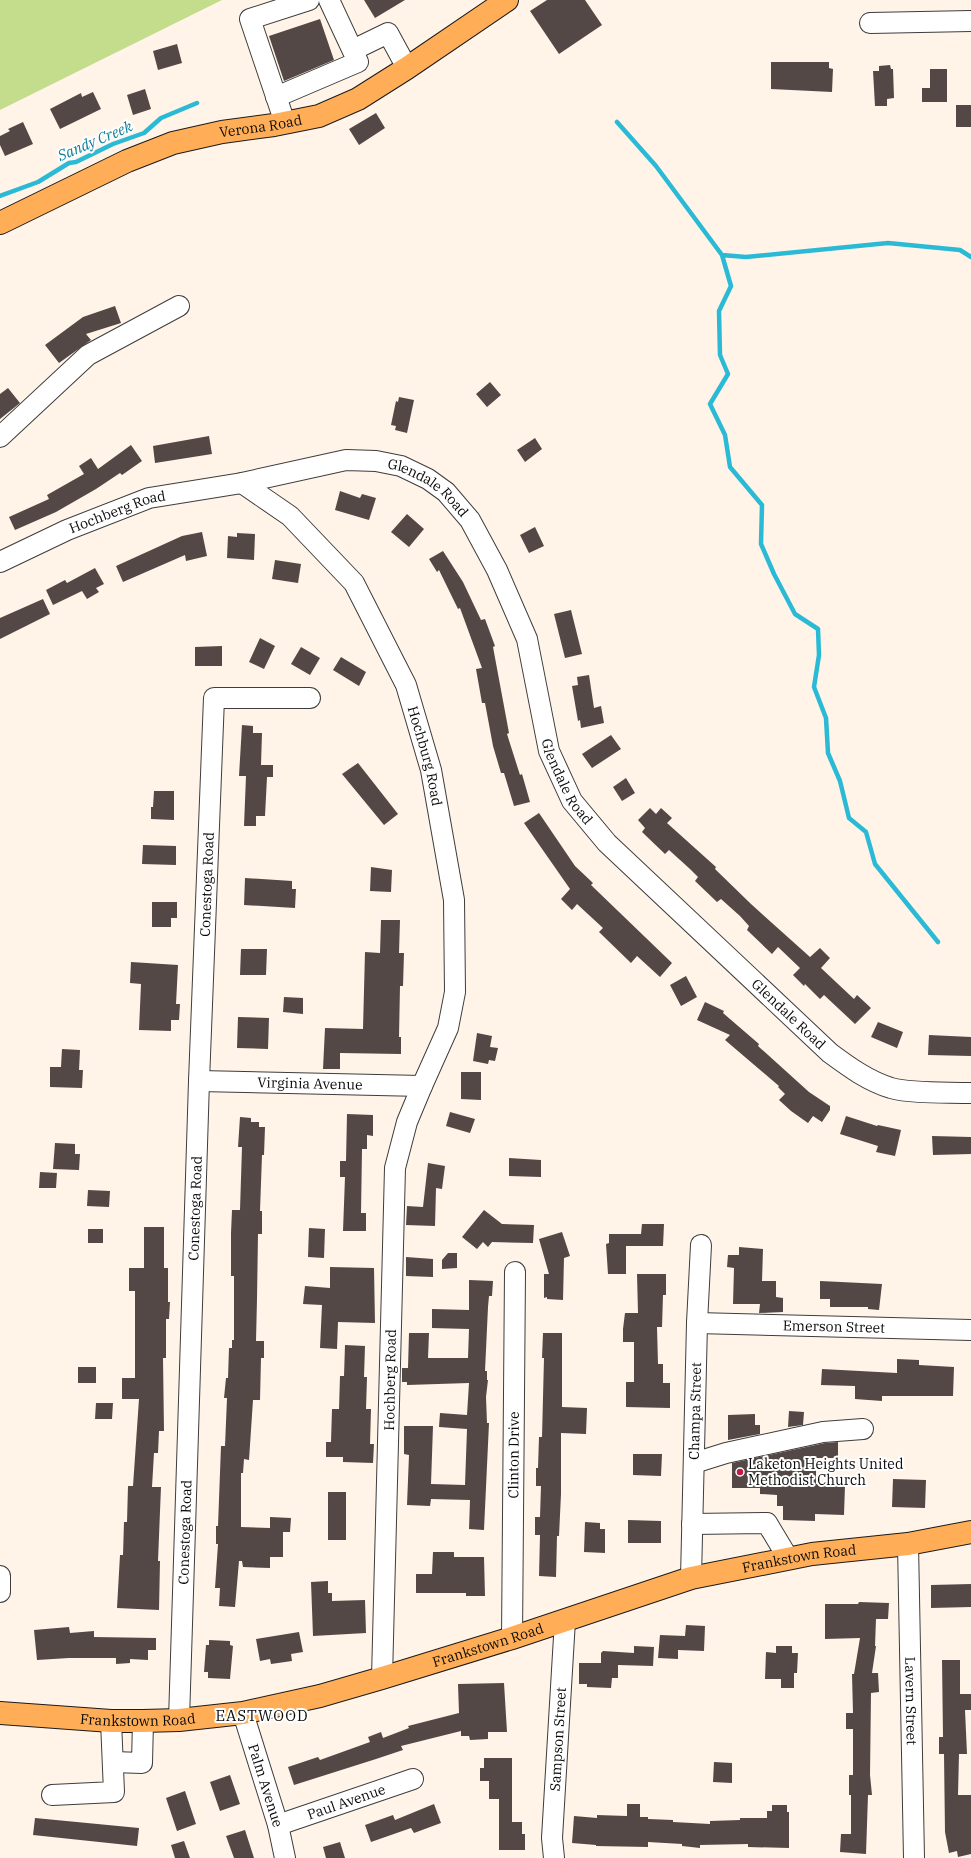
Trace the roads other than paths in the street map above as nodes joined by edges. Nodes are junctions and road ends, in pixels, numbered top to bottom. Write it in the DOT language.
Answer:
graph roads {
  1 [pos="309,0"];
  2 [pos="329,0"];
  3 [pos="506,0"];
  4 [pos="971,21"];
  5 [pos="870,23"];
  6 [pos="352,50"];
  7 [pos="407,68"];
  8 [pos="276,97"];
  9 [pos="285,123"];
  10 [pos="0,223"];
  11 [pos="179,306"];
  12 [pos="0,437"];
  13 [pos="242,483"];
  14 [pos="0,562"];
  15 [pos="310,698"];
  16 [pos="199,1081"];
  17 [pos="422,1086"];
  18 [pos="971,1093"];
  19 [pos="701,1245"];
  20 [pos="515,1272"];
  21 [pos="697,1323"];
  22 [pos="971,1330"];
  23 [pos="863,1429"];
  24 [pos="694,1464"];
  25 [pos="692,1524"];
  26 [pos="971,1532"];
  27 [pos="908,1544"];
  28 [pos="788,1558"];
  29 [pos="0,1576"];
  30 [pos="691,1578"];
  31 [pos="0,1592"];
  32 [pos="564,1620"];
  33 [pos="512,1638"];
  34 [pos="382,1678"];
  35 [pos="243,1713"];
  36 [pos="0,1714"];
  37 [pos="179,1720"];
  38 [pos="111,1721"];
  39 [pos="143,1721"];
  40 [pos="113,1762"];
  41 [pos="413,1779"];
  42 [pos="52,1795"];
  43 [pos="278,1825"];
  44 [pos="285,1858"];
  45 [pos="554,1858"];
  46 [pos="914,1858"];
  1 -- 8 [label="street"];
  2 -- 6 [label="street"];
  3 -- 7 [label="main road, Verona Road"];
  4 -- 5 [label="street"];
  6 -- 7 [label="street"];
  6 -- 8 [label="street"];
  7 -- 9 [label="main road, Verona Road"];
  8 -- 9 [label="street"];
  9 -- 10 [label="main road, Verona Road"];
  11 -- 12 [label="street"];
  13 -- 14 [label="street, Hochberg Road"];
  13 -- 17 [label="street, Hochburg Road"];
  13 -- 18 [label="street, Glendale Road"];
  15 -- 16 [label="street, Conestoga Road"];
  16 -- 17 [label="street, Virginia Avenue"];
  16 -- 37 [label="street, Conestoga Road"];
  17 -- 34 [label="street, Hochberg Road"];
  19 -- 21 [label="street, Champa Street"];
  20 -- 33 [label="street, Clinton Drive"];
  21 -- 22 [label="street, Emerson Street"];
  21 -- 24 [label="street, Champa Street"];
  23 -- 24 [label="street"];
  24 -- 25 [label="street, Champa Street"];
  25 -- 28 [label="street"];
  25 -- 30 [label="street, Champa Street"];
  26 -- 27 [label="main road, Frankstown Road"];
  27 -- 28 [label="main road, Frankstown Road"];
  27 -- 46 [label="street, Lavern Street"];
  28 -- 30 [label="main road, Frankstown Road"];
  29 -- 31 [label="street"];
  30 -- 32 [label="main road, Frankstown Road"];
  32 -- 33 [label="main road, Frankstown Road"];
  32 -- 45 [label="street, Sampson Street"];
  33 -- 34 [label="main road, Frankstown Road"];
  34 -- 35 [label="main road, Frankstown Road"];
  35 -- 37 [label="main road, Frankstown Road"];
  35 -- 43 [label="street, Palm Avenue"];
  36 -- 38 [label="main road, Frankstown Road"];
  37 -- 39 [label="main road, Frankstown Road"];
  38 -- 39 [label="main road, Frankstown Road"];
  38 -- 40 [label="street"];
  39 -- 40 [label="street"];
  40 -- 42 [label="street"];
  41 -- 43 [label="street, Paul Avenue"];
  43 -- 44 [label="street, Palm Avenue"];
}
